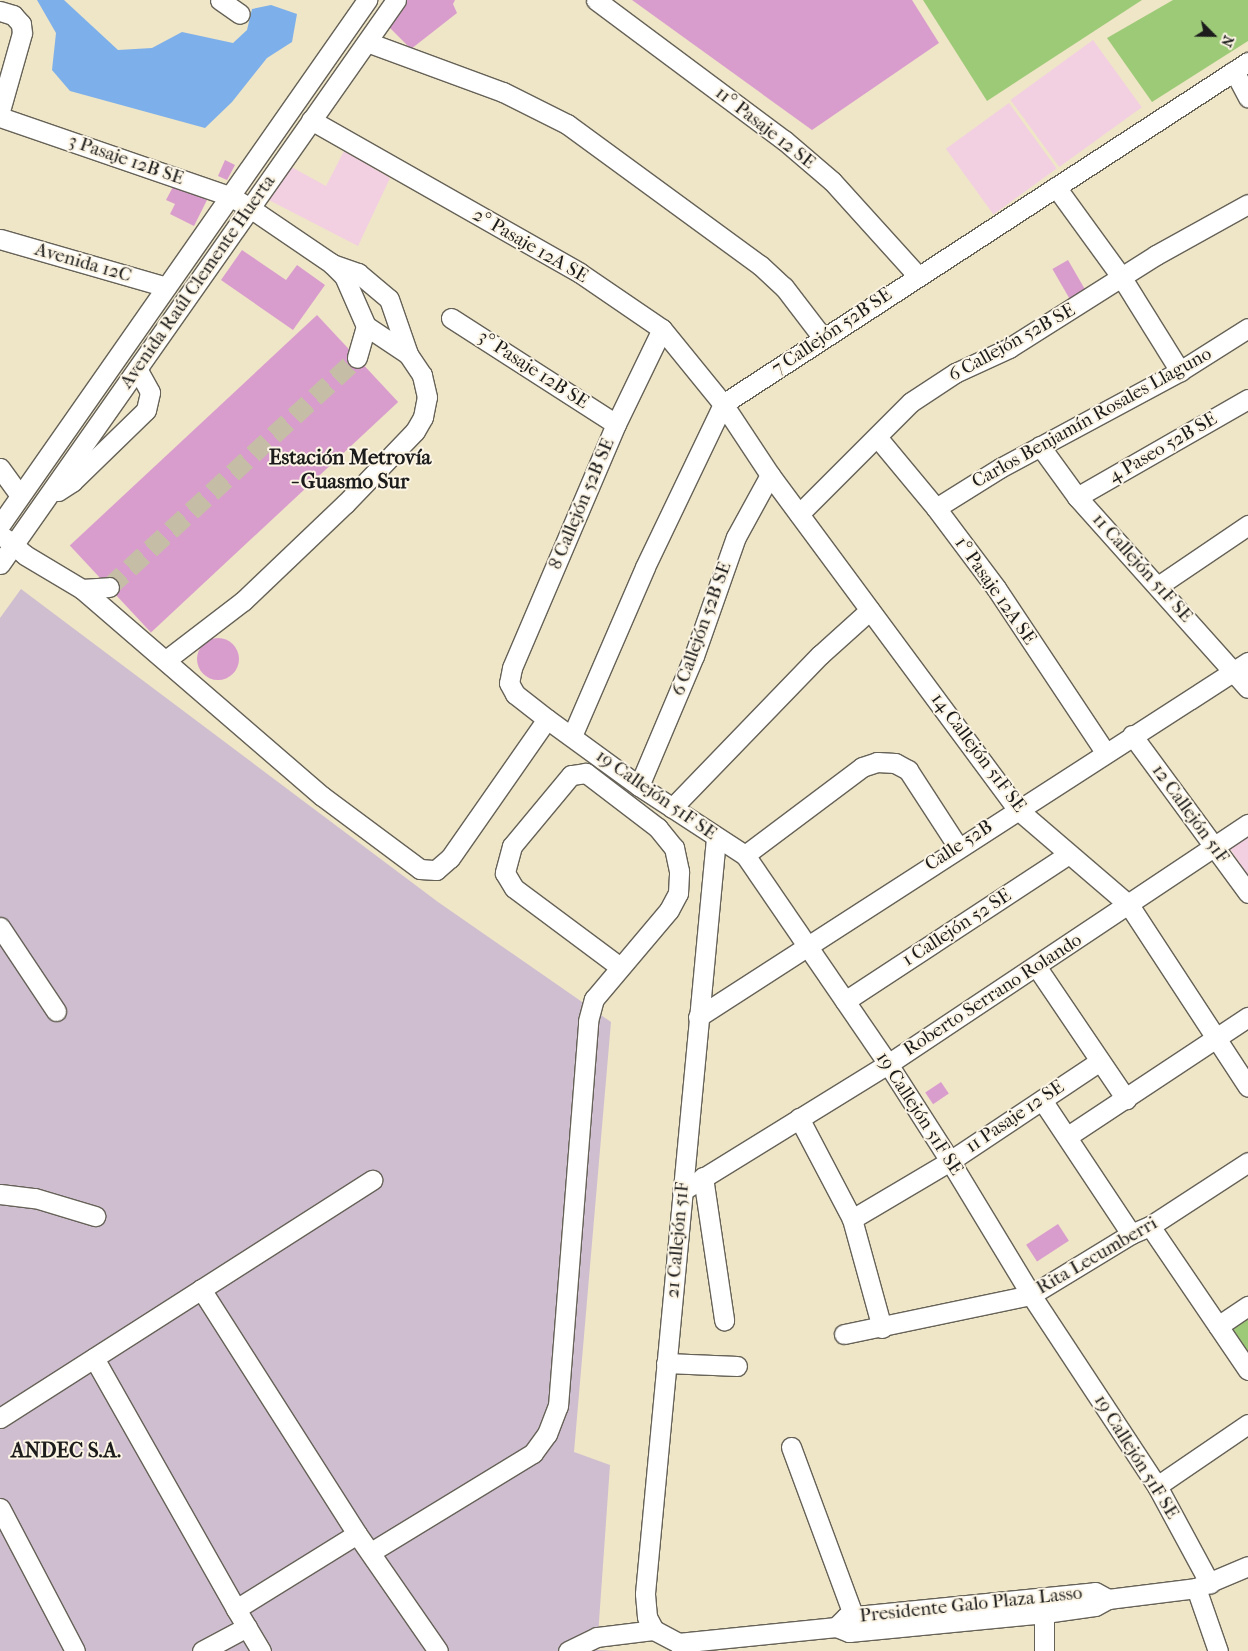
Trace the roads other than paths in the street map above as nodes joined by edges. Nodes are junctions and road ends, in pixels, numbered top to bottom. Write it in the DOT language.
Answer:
graph roads {
  1 [pos="220,0"];
  2 [pos="367,0"];
  3 [pos="380,0"];
  4 [pos="396,0"];
  5 [pos="596,0"];
  6 [pos="0,11"];
  7 [pos="240,14"];
  8 [pos="367,42"];
  9 [pos="1241,66"];
  10 [pos="1248,97"];
  11 [pos="0,110"];
  12 [pos="0,117"];
  13 [pos="311,120"];
  14 [pos="1056,187"];
  15 [pos="239,201"];
  16 [pos="1248,204"];
  17 [pos="0,239"];
  18 [pos="331,263"];
  19 [pos="917,276"];
  20 [pos="1122,278"];
  21 [pos="166,287"];
  22 [pos="451,318"];
  23 [pos="366,326"];
  24 [pos="1248,328"];
  25 [pos="662,329"];
  26 [pos="823,338"];
  27 [pos="408,354"];
  28 [pos="357,358"];
  29 [pos="137,369"];
  30 [pos="1180,371"];
  31 [pos="1248,399"];
  32 [pos="723,404"];
  33 [pos="616,424"];
  34 [pos="877,437"];
  35 [pos="1040,446"];
  36 [pos="0,468"];
  37 [pos="770,475"];
  38 [pos="20,496"];
  39 [pos="1077,497"];
  40 [pos="47,498"];
  41 [pos="936,508"];
  42 [pos="799,514"];
  43 [pos="0,524"];
  44 [pos="1248,525"];
  45 [pos="7,540"];
  46 [pos="0,564"];
  47 [pos="1158,586"];
  48 [pos="110,588"];
  49 [pos="82,589"];
  50 [pos="870,610"];
  51 [pos="166,660"];
  52 [pos="1241,666"];
  53 [pos="509,683"];
  54 [pos="1248,688"];
  55 [pos="547,719"];
  56 [pos="1132,735"];
  57 [pos="572,736"];
  58 [pos="1105,752"];
  59 [pos="639,786"];
  60 [pos="672,808"];
  61 [pos="1017,809"];
  62 [pos="1248,824"];
  63 [pos="716,838"];
  64 [pos="958,847"];
  65 [pos="1214,847"];
  66 [pos="1069,854"];
  67 [pos="745,855"];
  68 [pos="1248,893"];
  69 [pos="1129,905"];
  70 [pos="0,927"];
  71 [pos="806,945"];
  72 [pos="620,966"];
  73 [pos="1036,966"];
  74 [pos="845,1001"];
  75 [pos="56,1011"];
  76 [pos="698,1017"];
  77 [pos="1248,1017"];
  78 [pos="1218,1039"];
  79 [pos="1100,1061"];
  80 [pos="888,1064"];
  81 [pos="1248,1087"];
  82 [pos="1126,1099"];
  83 [pos="1042,1100"];
  84 [pos="799,1118"];
  85 [pos="1068,1136"];
  86 [pos="950,1161"];
  87 [pos="1248,1162"];
  88 [pos="703,1177"];
  89 [pos="372,1180"];
  90 [pos="682,1191"];
  91 [pos="0,1194"];
  92 [pos="95,1216"];
  93 [pos="852,1219"];
  94 [pos="1150,1226"];
  95 [pos="1131,1234"];
  96 [pos="201,1289"];
  97 [pos="1031,1295"];
  98 [pos="1248,1306"];
  99 [pos="724,1320"];
  100 [pos="1218,1326"];
  101 [pos="882,1328"];
  102 [pos="844,1334"];
  103 [pos="94,1358"];
  104 [pos="666,1363"];
  105 [pos="737,1366"];
  106 [pos="1248,1370"];
  107 [pos="0,1418"];
  108 [pos="1248,1424"];
  109 [pos="791,1447"];
  110 [pos="1157,1486"];
  111 [pos="0,1508"];
  112 [pos="357,1534"];
  113 [pos="370,1552"];
  114 [pos="1248,1566"];
  115 [pos="1203,1586"];
  116 [pos="1044,1606"];
  117 [pos="236,1609"];
  118 [pos="854,1617"];
  119 [pos="247,1627"];
  120 [pos="836,1627"];
  121 [pos="658,1633"];
  122 [pos="75,1651"];
  123 [pos="202,1651"];
  124 [pos="261,1651"];
  125 [pos="438,1651"];
  126 [pos="568,1651"];
  127 [pos="1044,1651"];
  128 [pos="1218,1651"];
  1 -- 7 [label="street"];
  2 -- 15 [label="street"];
  3 -- 15 [label="street"];
  4 -- 8 [label="street, Avenida Raúl Clemente Huerta"];
  5 -- 19 [label="street, 11° Pasaje 12 SE"];
  6 -- 11 [label="street"];
  8 -- 13 [label="street, Avenida Raúl Clemente Huerta"];
  8 -- 26 [label="street"];
  9 -- 10 [label="street"];
  9 -- 14 [label="street, 7 Callejón 52B SE"];
  12 -- 15 [label="street, 3 Pasaje 12B SE"];
  13 -- 15 [label="street, Avenida Raúl Clemente Huerta"];
  13 -- 25 [label="street, 2° Pasaje 12A SE"];
  14 -- 19 [label="street, 7 Callejón 52B SE"];
  14 -- 20 [label="street"];
  15 -- 18 [label="street, 3 Pasaje 12B SE"];
  15 -- 21 [label="street, Avenida Raúl Clemente Huerta"];
  15 -- 29 [label="street, Avenida Raúl Clemente Huerta"];
  16 -- 20 [label="street, 6 Callejón 52B SE"];
  17 -- 21 [label="street, Avenida 12C"];
  18 -- 23 [label="street"];
  18 -- 27 [label="street"];
  19 -- 26 [label="street, 7 Callejón 52B SE"];
  20 -- 30 [label="street"];
  20 -- 34 [label="street, 6 Callejón 52B SE"];
  21 -- 38 [label="street, Avenida Raúl Clemente Huerta"];
  22 -- 33 [label="street, 3° Pasaje 12B SE"];
  23 -- 27 [label="street"];
  23 -- 28 [label="street"];
  24 -- 30 [label="street, Carlos Benjamín Rosales Llaguno"];
  25 -- 32 [label="street, 2° Pasaje 12A SE"];
  25 -- 33 [label="street, 8 Callejón 52B SE"];
  26 -- 32 [label="street, 7 Callejón 52B SE"];
  27 -- 51 [label="street"];
  29 -- 40 [label="street, Avenida Raúl Clemente Huerta"];
  29 -- 40 [label="street"];
  30 -- 35 [label="street, Carlos Benjamín Rosales Llaguno"];
  31 -- 39 [label="street, 4 Paseo 52B SE"];
  32 -- 37 [label="street, 14 Callejón 51F SE"];
  32 -- 57 [label="street"];
  33 -- 53 [label="street, 8 Callejón 52B SE"];
  34 -- 41 [label="street, 1° Pasaje 12A SE"];
  34 -- 42 [label="street, 6 Callejón 52B SE"];
  35 -- 39 [label="street, 11 Callejón 51F SE"];
  35 -- 41 [label="street, Carlos Benjamín Rosales Llaguno"];
  36 -- 38 [label="street"];
  37 -- 42 [label="street, 14 Callejón 51F SE"];
  37 -- 59 [label="street, 6 Callejón 52B SE"];
  38 -- 43 [label="street, Avenida Raúl Clemente Huerta"];
  39 -- 47 [label="street, 11 Callejón 51F SE"];
  40 -- 45 [label="street, Avenida Raúl Clemente Huerta"];
  41 -- 58 [label="street, 1° Pasaje 12A SE"];
  42 -- 50 [label="street, 14 Callejón 51F SE"];
  44 -- 47 [label="street"];
  45 -- 46 [label="street, Avenida Raúl Clemente Huerta"];
  45 -- 49 [label="street"];
  47 -- 52 [label="street, 11 Callejón 51F SE"];
  48 -- 49 [label="street"];
  49 -- 51 [label="street"];
  50 -- 60 [label="street"];
  50 -- 61 [label="street, 14 Callejón 51F SE"];
  51 -- 55 [label="street"];
  52 -- 54 [label="street, 11 Callejón 51F SE"];
  52 -- 56 [label="street, Calle 52B"];
  53 -- 55 [label="street, 19 Callejón 51F SE"];
  55 -- 57 [label="street, 19 Callejón 51F SE"];
  56 -- 58 [label="street, Calle 52B"];
  56 -- 65 [label="street, 12 Callejón 51F"];
  57 -- 59 [label="street, 19 Callejón 51F SE"];
  58 -- 61 [label="street, Calle 52B"];
  59 -- 60 [label="street, 19 Callejón 51F SE"];
  60 -- 63 [label="street, 19 Callejón 51F SE"];
  61 -- 64 [label="street, Calle 52B"];
  61 -- 66 [label="street, 14 Callejón 51F SE"];
  62 -- 65 [label="street, Roberto Serrano Rolando"];
  63 -- 67 [label="street, 19 Callejón 51F SE"];
  63 -- 76 [label="street, 21 Callejón 51F"];
  64 -- 67 [label="street"];
  64 -- 71 [label="street, Calle 52B"];
  65 -- 68 [label="street, 12 Callejón 51F"];
  65 -- 69 [label="street, Roberto Serrano Rolando"];
  66 -- 69 [label="street, 14 Callejón 51F SE"];
  66 -- 74 [label="street, 1 Callejón 52 SE"];
  67 -- 71 [label="street, 19 Callejón 51F SE"];
  69 -- 73 [label="street, Roberto Serrano Rolando"];
  69 -- 78 [label="street, 14 Callejón 51F SE"];
  70 -- 75 [label="street"];
  71 -- 74 [label="street, 19 Callejón 51F SE"];
  71 -- 76 [label="street, Calle 52B"];
  72 -- 72 [label="street"];
  72 -- 113 [label="street"];
  73 -- 79 [label="street"];
  73 -- 80 [label="street, Roberto Serrano Rolando"];
  74 -- 80 [label="street, 19 Callejón 51F SE"];
  76 -- 90 [label="street, 21 Callejón 51F"];
  77 -- 78 [label="street"];
  78 -- 81 [label="street, 14 Callejón 51F SE"];
  78 -- 82 [label="street"];
  79 -- 82 [label="street"];
  79 -- 83 [label="street, 11 Pasaje 12 SE"];
  80 -- 84 [label="street, Roberto Serrano Rolando"];
  80 -- 86 [label="street, 19 Callejón 51F SE"];
  82 -- 85 [label="street"];
  83 -- 85 [label="street"];
  83 -- 86 [label="street, 11 Pasaje 12 SE"];
  84 -- 88 [label="street, Roberto Serrano Rolando"];
  84 -- 93 [label="street"];
  85 -- 95 [label="street"];
  86 -- 93 [label="street, 11 Pasaje 12 SE"];
  86 -- 97 [label="street, 19 Callejón 51F SE"];
  87 -- 94 [label="street, Rita Lecumberri"];
  88 -- 90 [label="street, Roberto Serrano Rolando"];
  88 -- 99 [label="street"];
  89 -- 96 [label="street"];
  90 -- 104 [label="street, 21 Callejón 51F"];
  91 -- 92 [label="street"];
  93 -- 101 [label="street"];
  94 -- 95 [label="street, Rita Lecumberri"];
  94 -- 100 [label="street"];
  95 -- 97 [label="street, Rita Lecumberri"];
  96 -- 103 [label="street"];
  96 -- 112 [label="street"];
  97 -- 101 [label="street, Rita Lecumberri"];
  97 -- 110 [label="street, 19 Callejón 51F SE"];
  98 -- 100 [label="street"];
  100 -- 106 [label="street"];
  101 -- 102 [label="street, Rita Lecumberri"];
  103 -- 107 [label="street"];
  103 -- 117 [label="street"];
  104 -- 105 [label="street"];
  104 -- 121 [label="street, 21 Callejón 51F"];
  108 -- 110 [label="street"];
  109 -- 118 [label="street"];
  110 -- 115 [label="street, 19 Callejón 51F SE"];
  111 -- 122 [label="street"];
  112 -- 113 [label="street"];
  112 -- 117 [label="street"];
  113 -- 125 [label="street"];
  114 -- 115 [label="street, Presidente Galo Plaza Lasso"];
  115 -- 116 [label="street, Presidente Galo Plaza Lasso"];
  115 -- 128 [label="street, 19 Callejón 51F SE"];
  116 -- 118 [label="street, Presidente Galo Plaza Lasso"];
  116 -- 120 [label="street, Presidente Galo Plaza Lasso"];
  116 -- 127 [label="street"];
  117 -- 119 [label="street"];
  118 -- 120 [label="street, Presidente Galo Plaza Lasso"];
  119 -- 123 [label="street"];
  119 -- 124 [label="street"];
  120 -- 121 [label="street, Presidente Galo Plaza Lasso"];
  121 -- 126 [label="street"];
}
